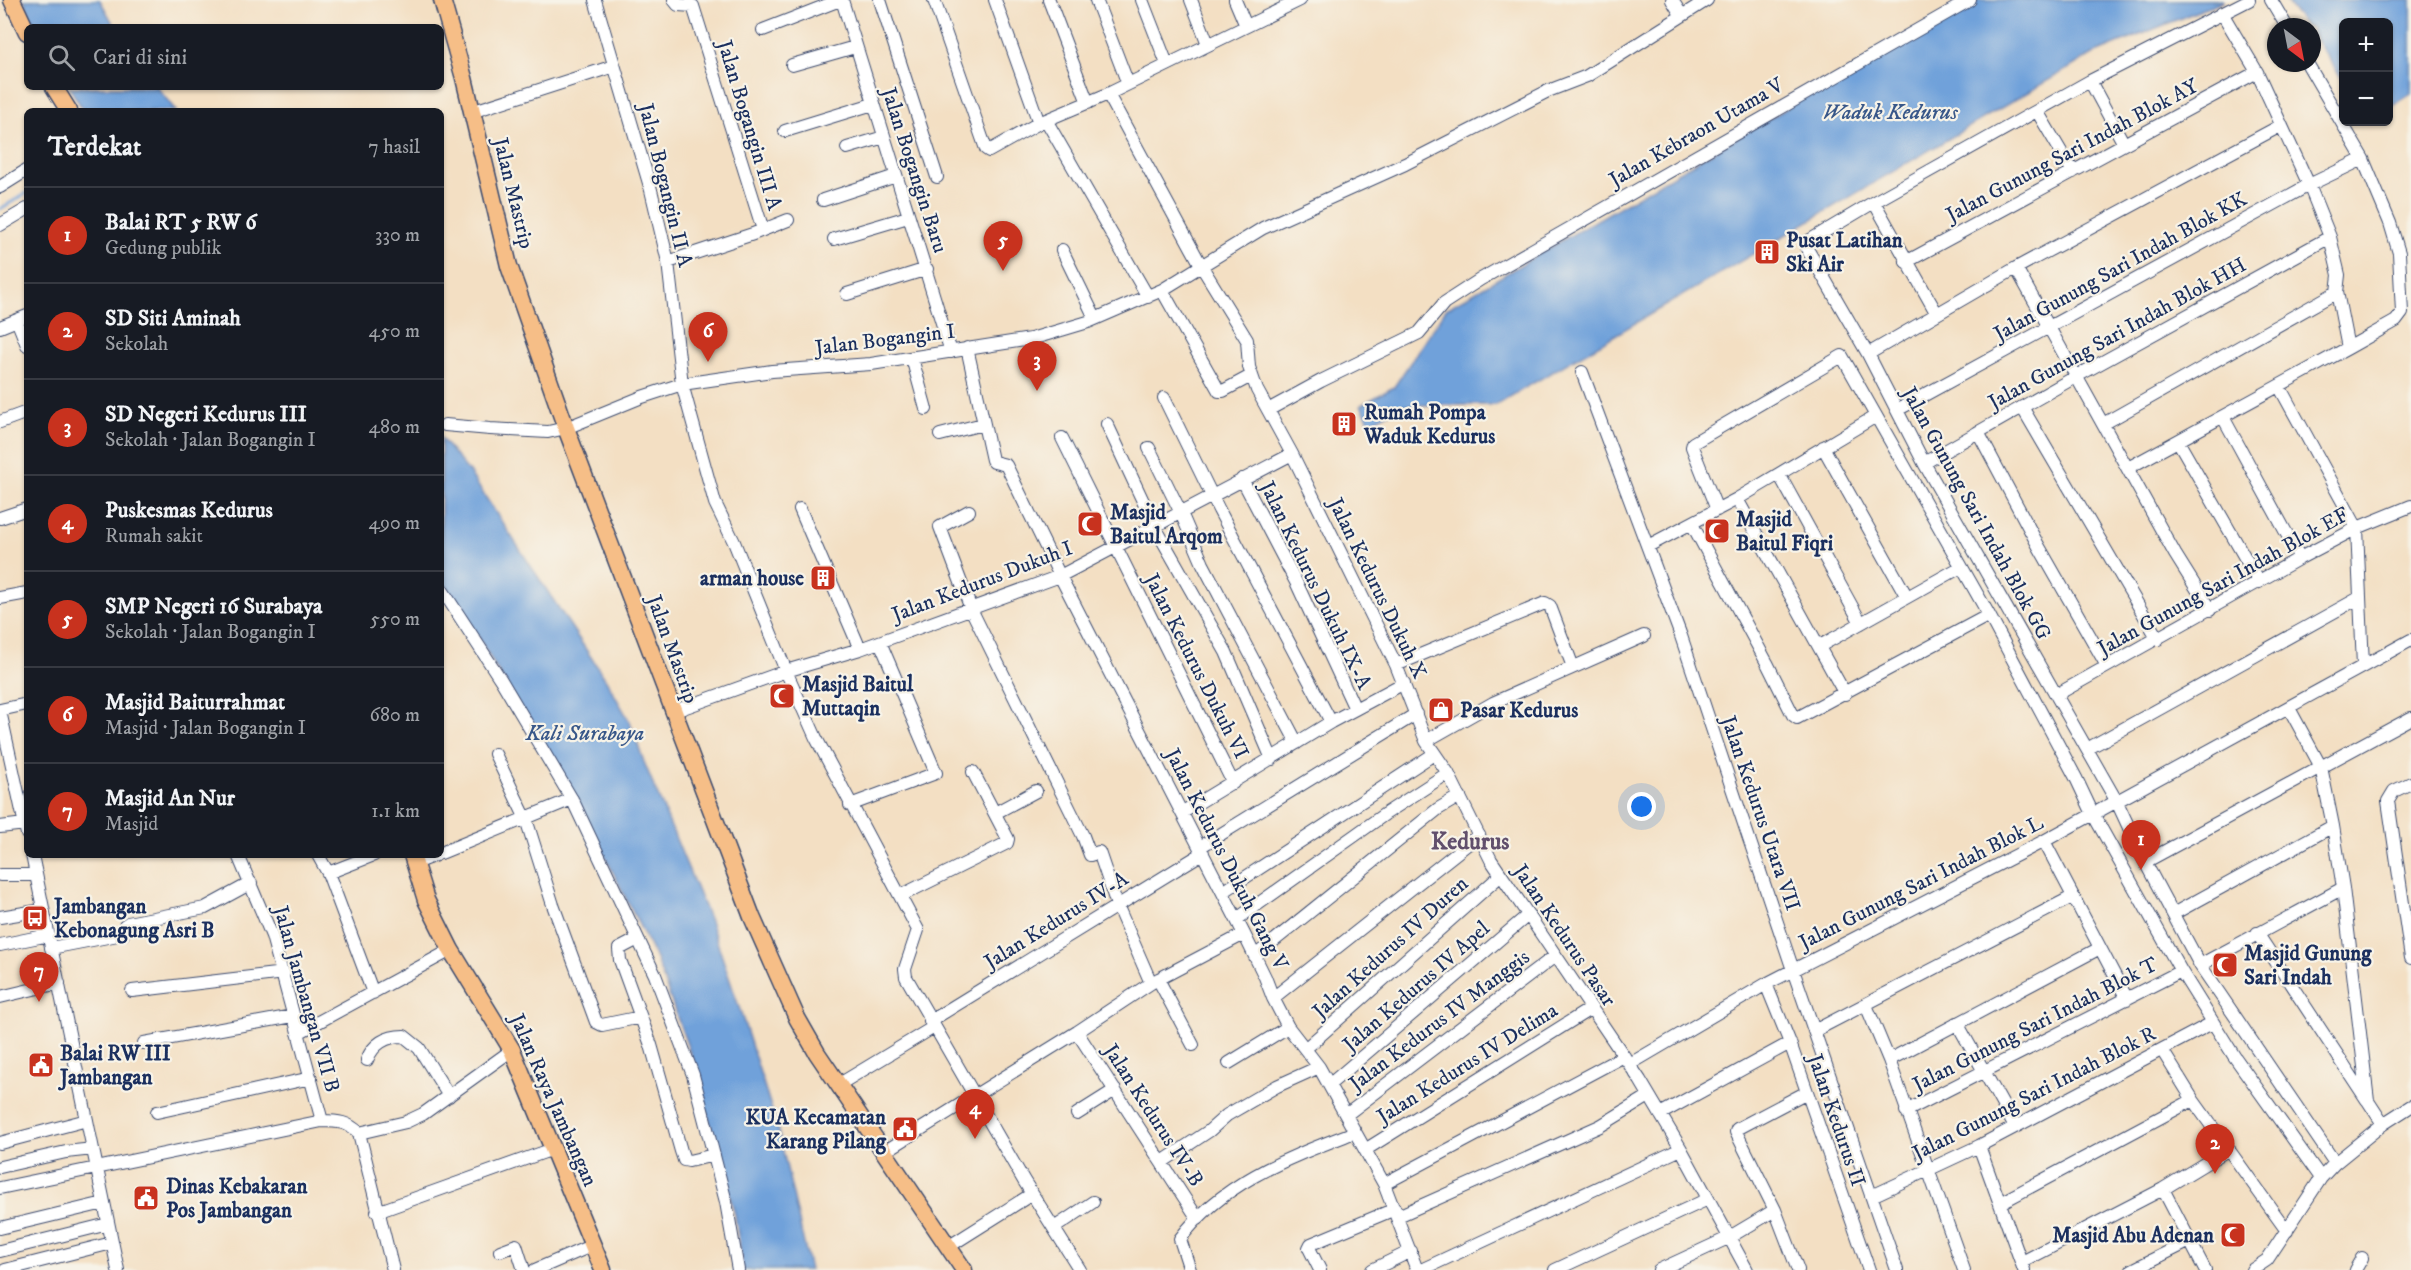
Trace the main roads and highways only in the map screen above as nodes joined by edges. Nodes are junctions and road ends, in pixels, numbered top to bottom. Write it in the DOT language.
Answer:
graph roads {
  1 [pos="12,0"];
  2 [pos="442,0"];
  3 [pos="24,26"];
  4 [pos="56,90"];
  5 [pos="67,108"];
  6 [pos="413,859"];
  7 [pos="603,1270"];
  8 [pos="964,1270"];
  1 -- 3 [label="main road"];
  2 -- 8 [label="main road, Jalan Mastrip"];
  4 -- 5 [label="main road"];
  6 -- 7 [label="main road, Jalan Raya Jambangan"];
}
